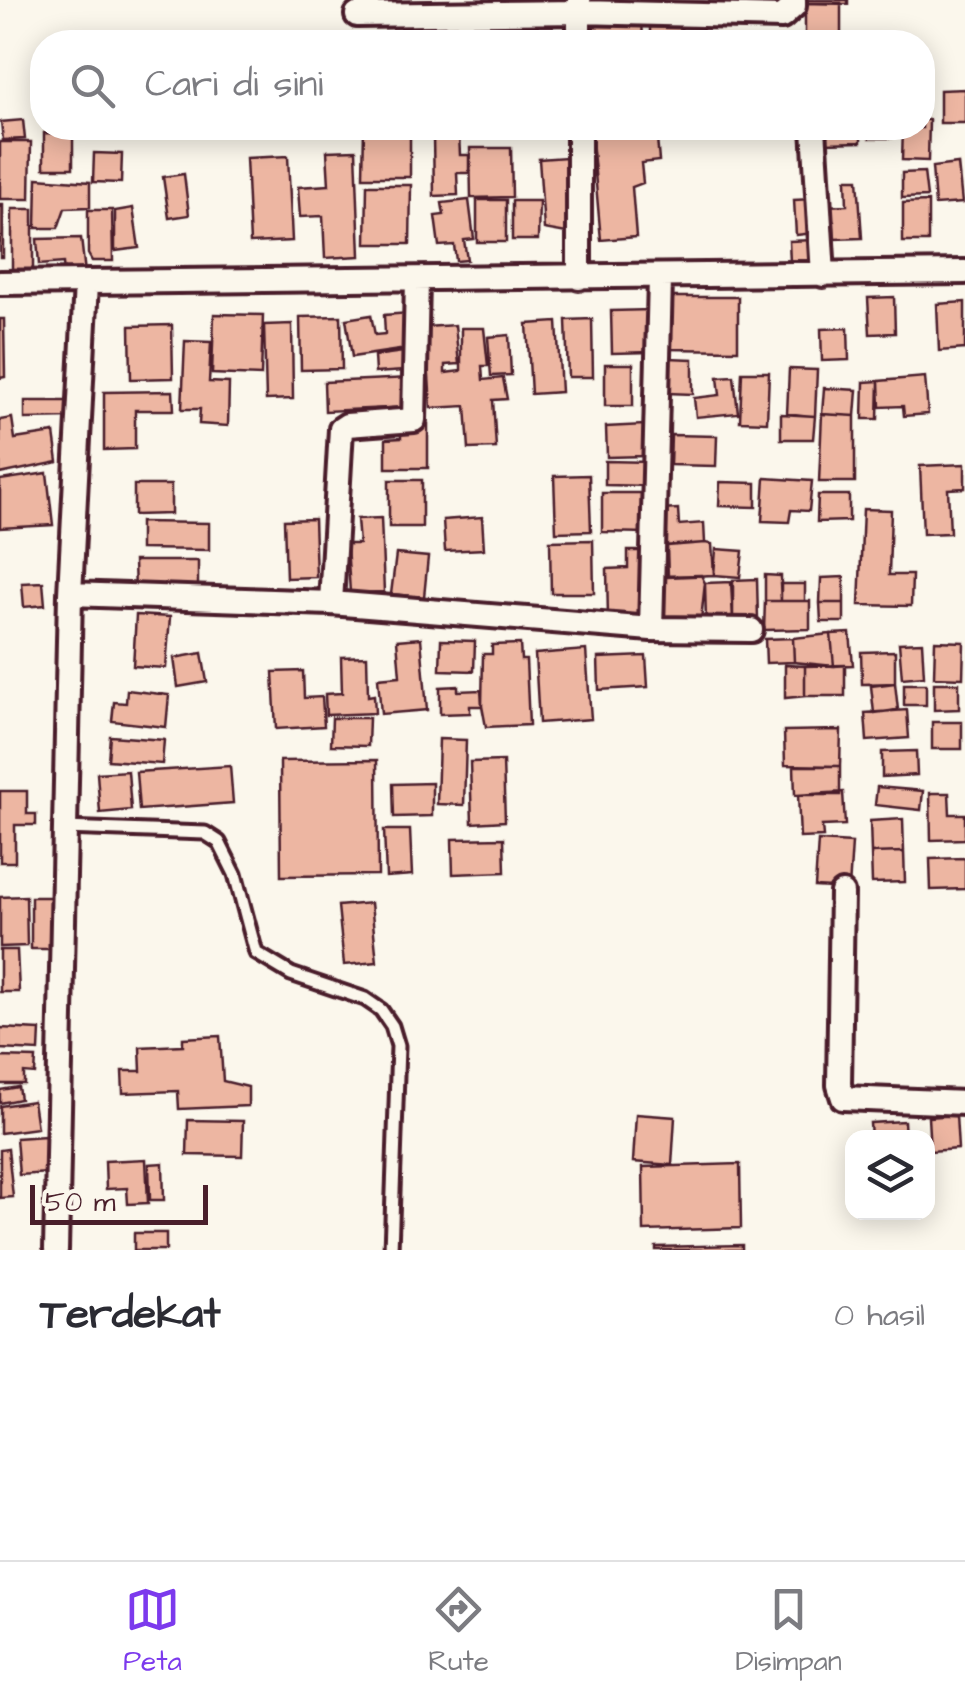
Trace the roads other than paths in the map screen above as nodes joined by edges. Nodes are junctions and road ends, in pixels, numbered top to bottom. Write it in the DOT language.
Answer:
graph roads {
  1 [pos="794,0"];
  2 [pos="579,6"];
  3 [pos="356,15"];
  4 [pos="579,140"];
  5 [pos="815,140"];
  6 [pos="965,272"];
  7 [pos="823,275"];
  8 [pos="579,278"];
  9 [pos="660,279"];
  10 [pos="417,280"];
  11 [pos="86,282"];
  12 [pos="0,283"];
  13 [pos="70,594"];
  14 [pos="331,603"];
  15 [pos="651,629"];
  16 [pos="751,630"];
  17 [pos="64,828"];
  18 [pos="842,893"];
  19 [pos="965,1103"];
  20 [pos="56,1250"];
  21 [pos="391,1250"];
  1 -- 2 [label="street"];
  2 -- 3 [label="street"];
  4 -- 8 [label="street"];
  5 -- 7 [label="street"];
  6 -- 7 [label="street"];
  7 -- 9 [label="street"];
  8 -- 9 [label="street"];
  8 -- 10 [label="street"];
  9 -- 15 [label="street"];
  10 -- 11 [label="street"];
  10 -- 14 [label="street"];
  11 -- 12 [label="street"];
  11 -- 13 [label="street"];
  13 -- 14 [label="street"];
  13 -- 17 [label="street"];
  14 -- 15 [label="street"];
  15 -- 16 [label="street"];
  17 -- 20 [label="street"];
  17 -- 21 [label="lane"];
  18 -- 19 [label="street"];
}
